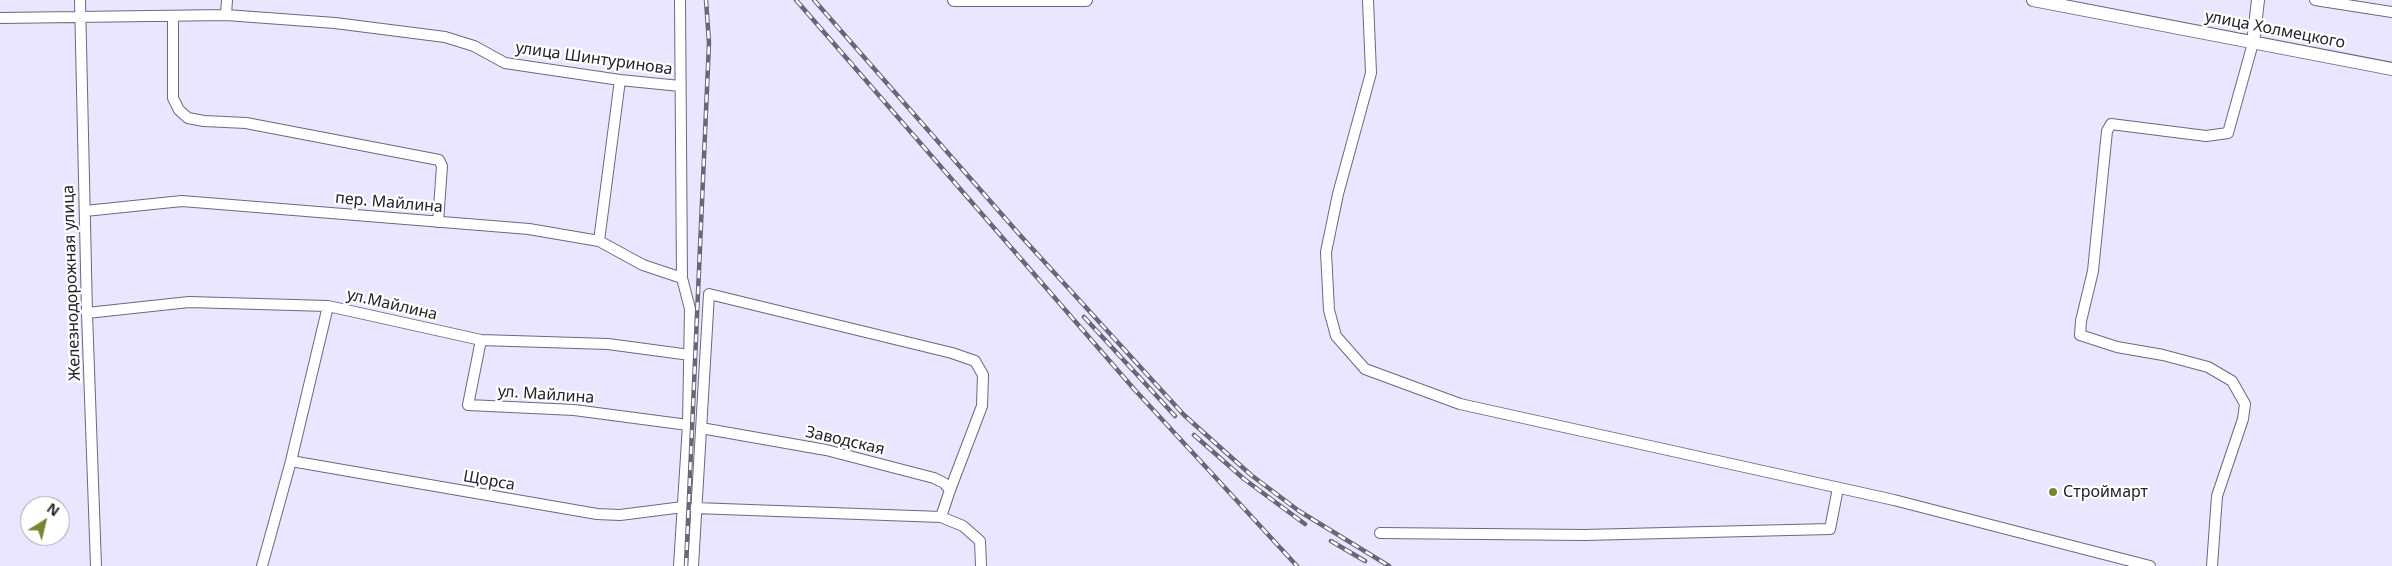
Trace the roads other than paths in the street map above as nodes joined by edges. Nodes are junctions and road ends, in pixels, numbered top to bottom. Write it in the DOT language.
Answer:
graph roads {
  1 [pos="80,0"];
  2 [pos="227,0"];
  3 [pos="680,0"];
  4 [pos="954,0"];
  5 [pos="1086,0"];
  6 [pos="1368,0"];
  7 [pos="2033,0"];
  8 [pos="2258,0"];
  9 [pos="2315,0"];
  10 [pos="2392,12"];
  11 [pos="81,15"];
  12 [pos="226,15"];
  13 [pos="173,16"];
  14 [pos="0,18"];
  15 [pos="2253,43"];
  16 [pos="2392,69"];
  17 [pos="620,80"];
  18 [pos="680,86"];
  19 [pos="85,211"];
  20 [pos="438,222"];
  21 [pos="599,242"];
  22 [pos="682,278"];
  23 [pos="328,306"];
  24 [pos="87,312"];
  25 [pos="481,340"];
  26 [pos="690,355"];
  27 [pos="688,425"];
  28 [pos="701,428"];
  29 [pos="291,461"];
  30 [pos="1838,488"];
  31 [pos="950,490"];
  32 [pos="683,508"];
  33 [pos="696,508"];
  34 [pos="942,517"];
  35 [pos="1380,533"];
  36 [pos="96,566"];
  37 [pos="262,566"];
  38 [pos="679,566"];
  39 [pos="693,566"];
  40 [pos="981,566"];
  41 [pos="2150,566"];
  42 [pos="2212,566"];
  1 -- 11 [label="street, Железнодорожная улица"];
  2 -- 12 [label="street"];
  3 -- 18 [label="street"];
  4 -- 5 [label="street"];
  6 -- 30 [label="street"];
  7 -- 15 [label="street, улица Холмецкого"];
  8 -- 15 [label="street"];
  9 -- 10 [label="street"];
  11 -- 13 [label="street, улица Шинтуринова"];
  11 -- 14 [label="street, улица Шинтуринова"];
  11 -- 19 [label="street, Железнодорожная улица"];
  12 -- 13 [label="street, улица Шинтуринова"];
  12 -- 17 [label="street, улица Шинтуринова"];
  13 -- 20 [label="street"];
  15 -- 16 [label="street, улица Холмецкого"];
  15 -- 42 [label="street"];
  17 -- 18 [label="street, улица Шинтуринова"];
  17 -- 21 [label="street"];
  18 -- 22 [label="street"];
  19 -- 20 [label="street, пер. Майлина"];
  19 -- 24 [label="street, Железнодорожная улица"];
  20 -- 21 [label="street, пер. Майлина"];
  21 -- 22 [label="street, пер. Майлина"];
  22 -- 26 [label="street"];
  23 -- 24 [label="street, ул.Майлина"];
  23 -- 25 [label="street, ул.Майлина"];
  23 -- 29 [label="street"];
  24 -- 36 [label="street, Железнодорожная улица"];
  25 -- 26 [label="street, ул.Майлина"];
  25 -- 27 [label="street, ул. Майлина"];
  26 -- 27 [label="street"];
  27 -- 32 [label="street"];
  28 -- 31 [label="street, Заводская"];
  28 -- 31 [label="street"];
  28 -- 33 [label="street"];
  29 -- 32 [label="street, Щорса"];
  29 -- 37 [label="street"];
  30 -- 35 [label="street"];
  30 -- 41 [label="street"];
  31 -- 34 [label="street"];
  32 -- 38 [label="street"];
  33 -- 34 [label="street"];
  33 -- 39 [label="street"];
  34 -- 40 [label="street"];
}
